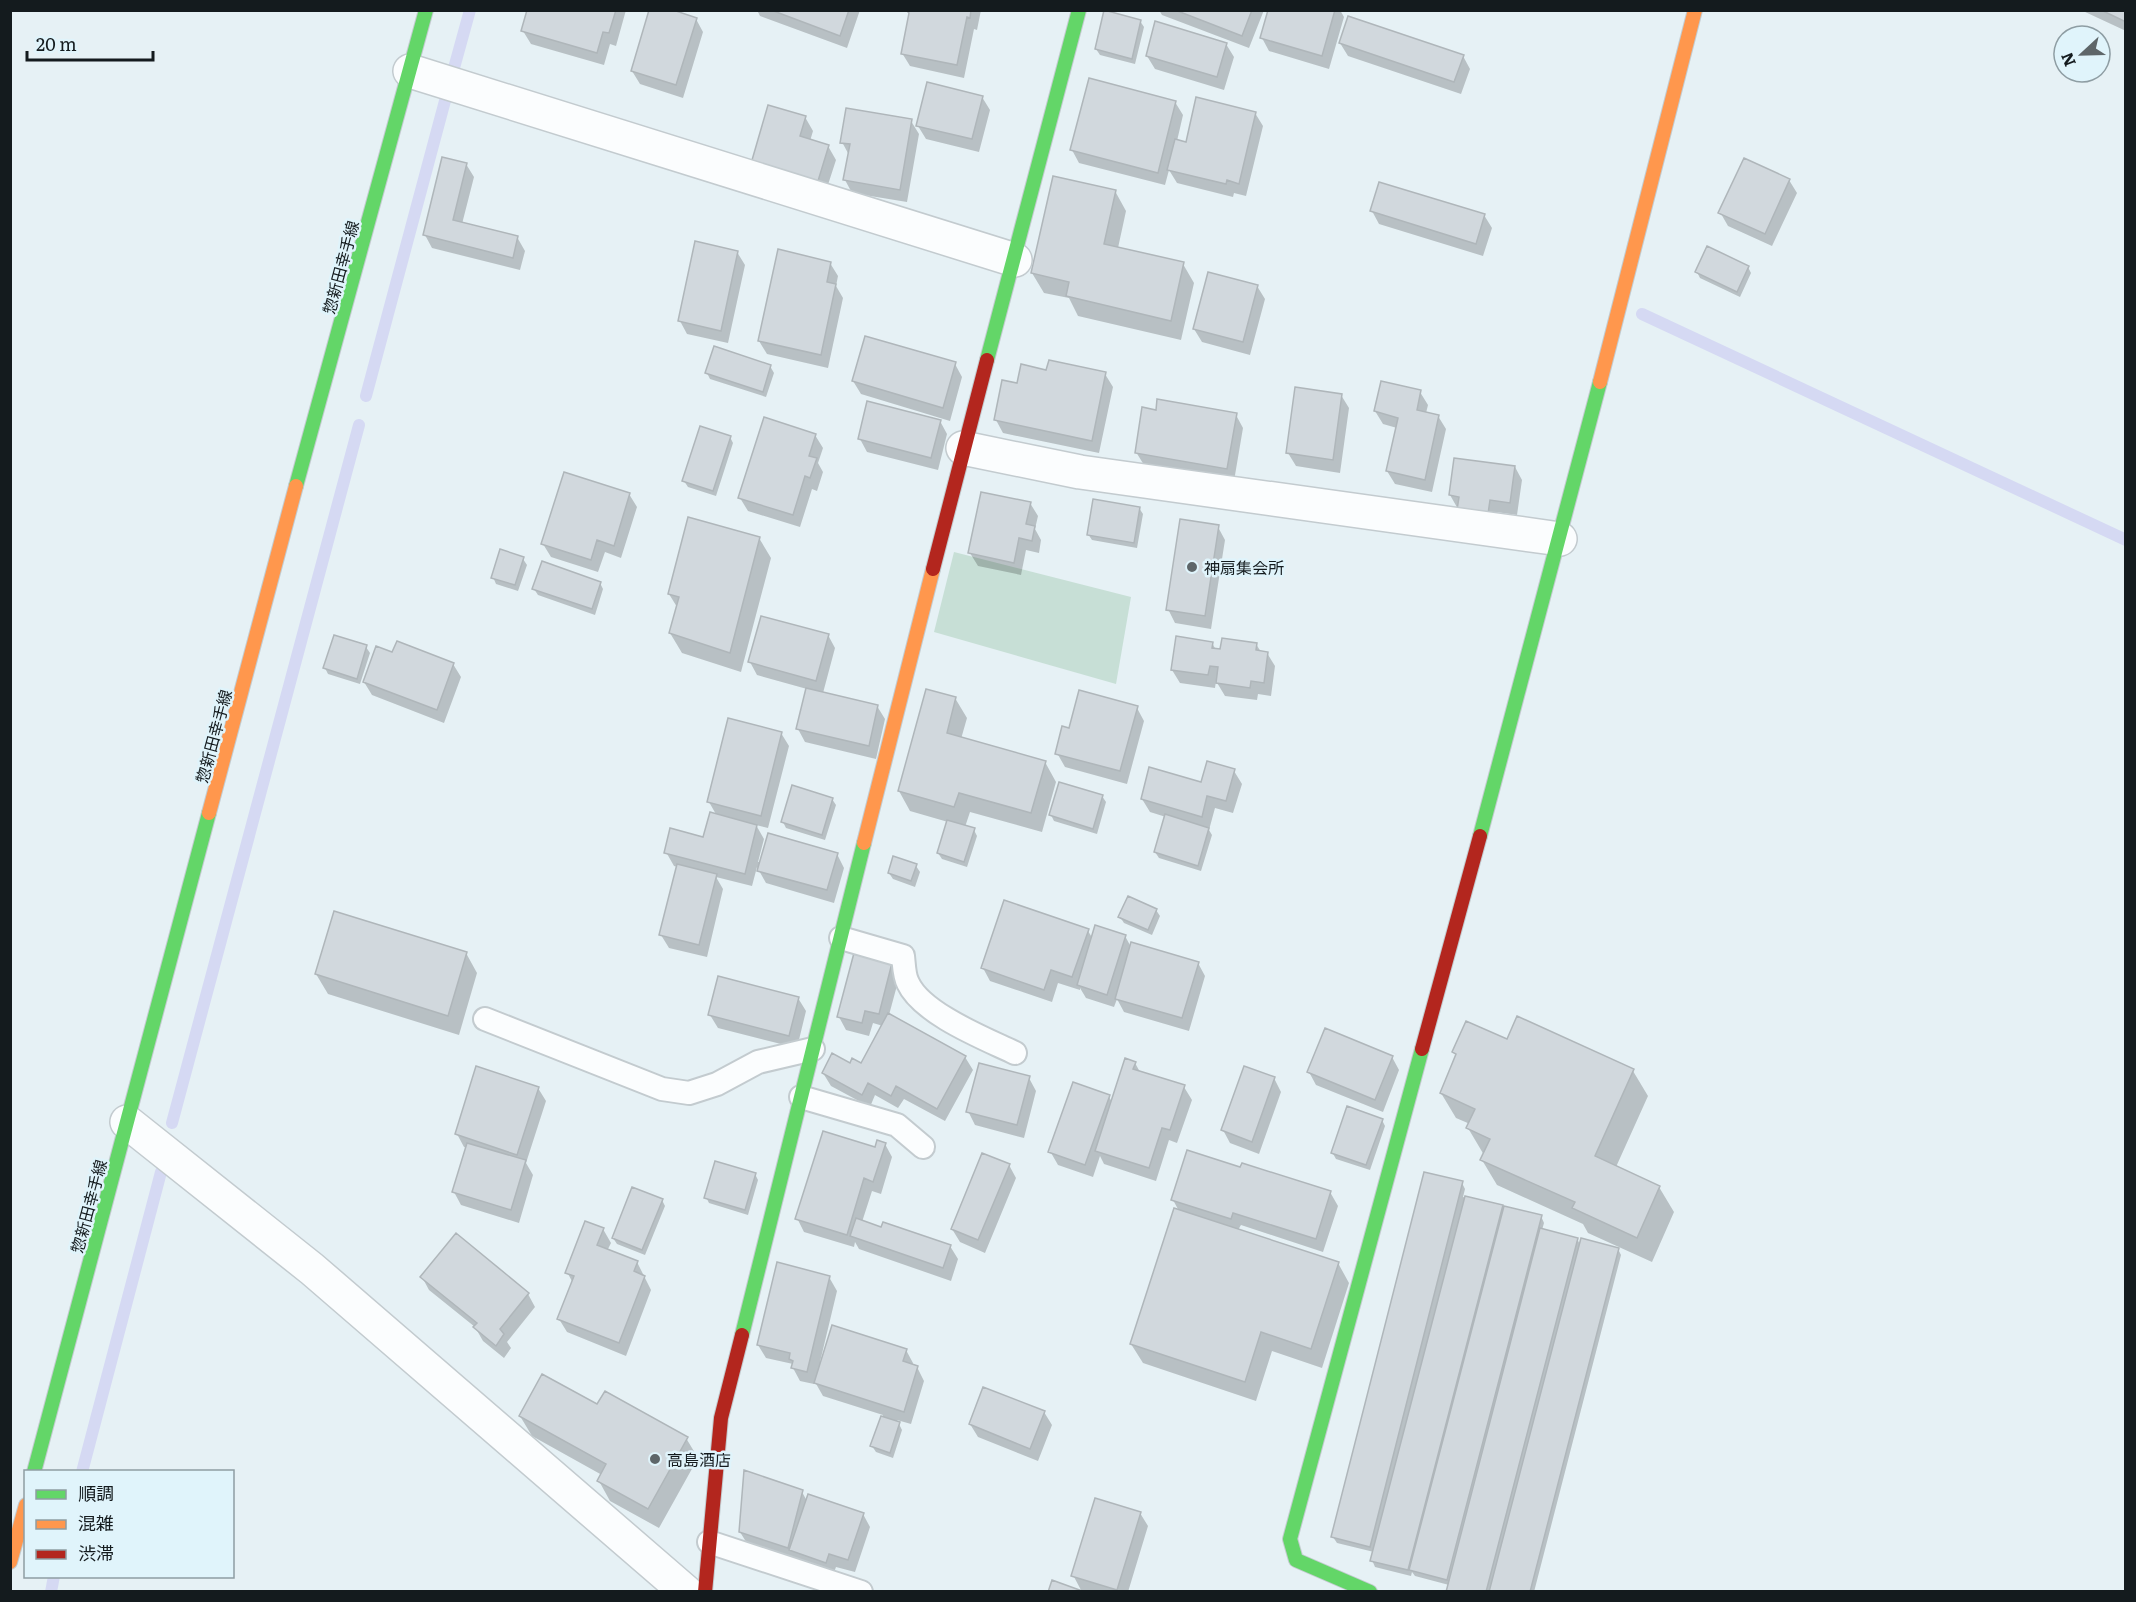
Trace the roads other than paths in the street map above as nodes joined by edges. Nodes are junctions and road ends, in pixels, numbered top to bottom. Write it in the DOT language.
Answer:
graph roads {
  1 [pos="426,10"];
  2 [pos="1080,10"];
  3 [pos="1695,10"];
  4 [pos="410,71"];
  5 [pos="1015,260"];
  6 [pos="963,448"];
  7 [pos="1560,539"];
  8 [pos="841,938"];
  9 [pos="485,1019"];
  10 [pos="813,1049"];
  11 [pos="1015,1053"];
  12 [pos="801,1097"];
  13 [pos="127,1122"];
  14 [pos="923,1147"];
  15 [pos="35,1470"];
  16 [pos="24,1512"];
  17 [pos="709,1542"];
  18 [pos="10,1562"];
  19 [pos="686,1592"];
  20 [pos="705,1592"];
  21 [pos="861,1592"];
  22 [pos="1370,1592"];
  1 -- 4 [label="street, 惣新田幸手線"];
  2 -- 5 [label="street"];
  3 -- 7 [label="street"];
  4 -- 5 [label="street"];
  4 -- 13 [label="street, 惣新田幸手線"];
  5 -- 6 [label="street"];
  6 -- 7 [label="street"];
  6 -- 8 [label="street"];
  7 -- 22 [label="street"];
  8 -- 10 [label="street"];
  8 -- 11 [label="lane"];
  9 -- 10 [label="lane"];
  10 -- 12 [label="street"];
  12 -- 14 [label="lane"];
  12 -- 17 [label="street"];
  13 -- 15 [label="street, 惣新田幸手線"];
  13 -- 19 [label="street"];
  16 -- 18 [label="street"];
  17 -- 20 [label="street"];
  17 -- 21 [label="lane"];
}
